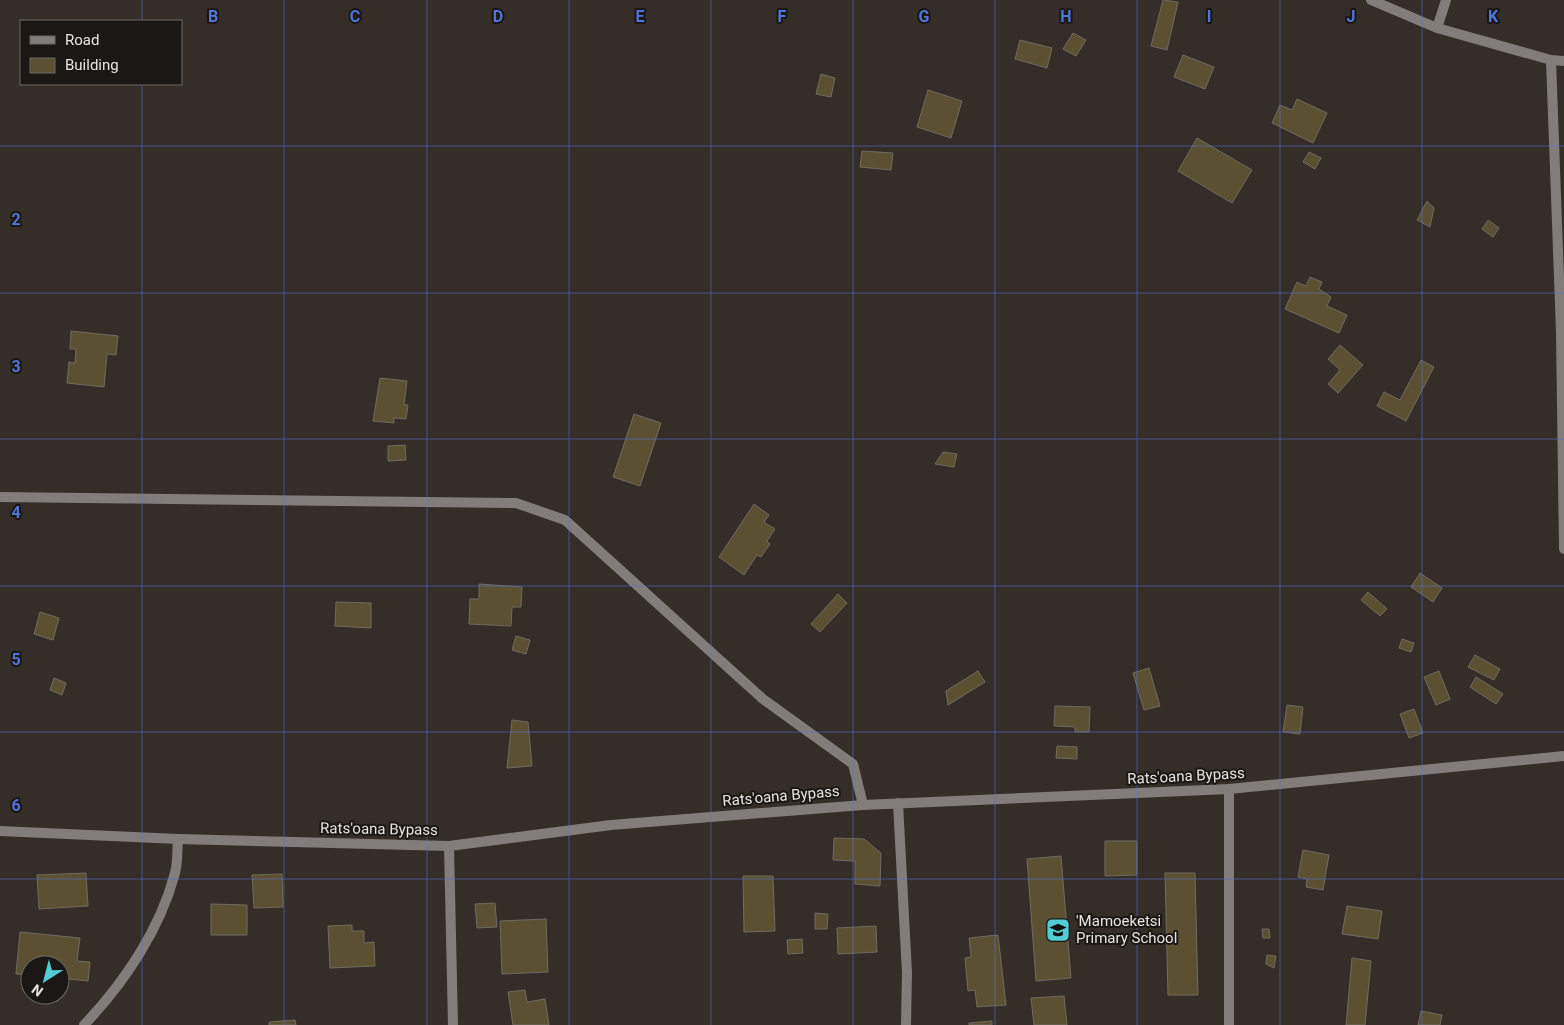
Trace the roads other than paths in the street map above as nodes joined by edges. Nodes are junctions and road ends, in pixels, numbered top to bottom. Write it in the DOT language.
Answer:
graph roads {
  1 [pos="1371,0"];
  2 [pos="1446,0"];
  3 [pos="1437,28"];
  4 [pos="1551,60"];
  5 [pos="1564,61"];
  6 [pos="0,497"];
  7 [pos="1564,549"];
  8 [pos="1564,756"];
  9 [pos="1229,790"];
  10 [pos="898,804"];
  11 [pos="863,805"];
  12 [pos="0,831"];
  13 [pos="178,839"];
  14 [pos="449,846"];
  15 [pos="84,1025"];
  16 [pos="452,1025"];
  17 [pos="906,1025"];
  18 [pos="1229,1025"];
  1 -- 3 [label="street"];
  2 -- 3 [label="street"];
  3 -- 4 [label="street"];
  4 -- 5 [label="street"];
  4 -- 7 [label="street"];
  6 -- 11 [label="street"];
  8 -- 9 [label="street, Rats'oana Bypass"];
  9 -- 10 [label="street, Rats'oana Bypass"];
  9 -- 18 [label="street"];
  10 -- 11 [label="street, Rats'oana Bypass"];
  10 -- 17 [label="street"];
  11 -- 14 [label="street, Rats'oana Bypass"];
  12 -- 13 [label="street, Rats'oana Bypass"];
  13 -- 14 [label="street, Rats'oana Bypass"];
  13 -- 15 [label="street"];
  14 -- 16 [label="street"];
}
